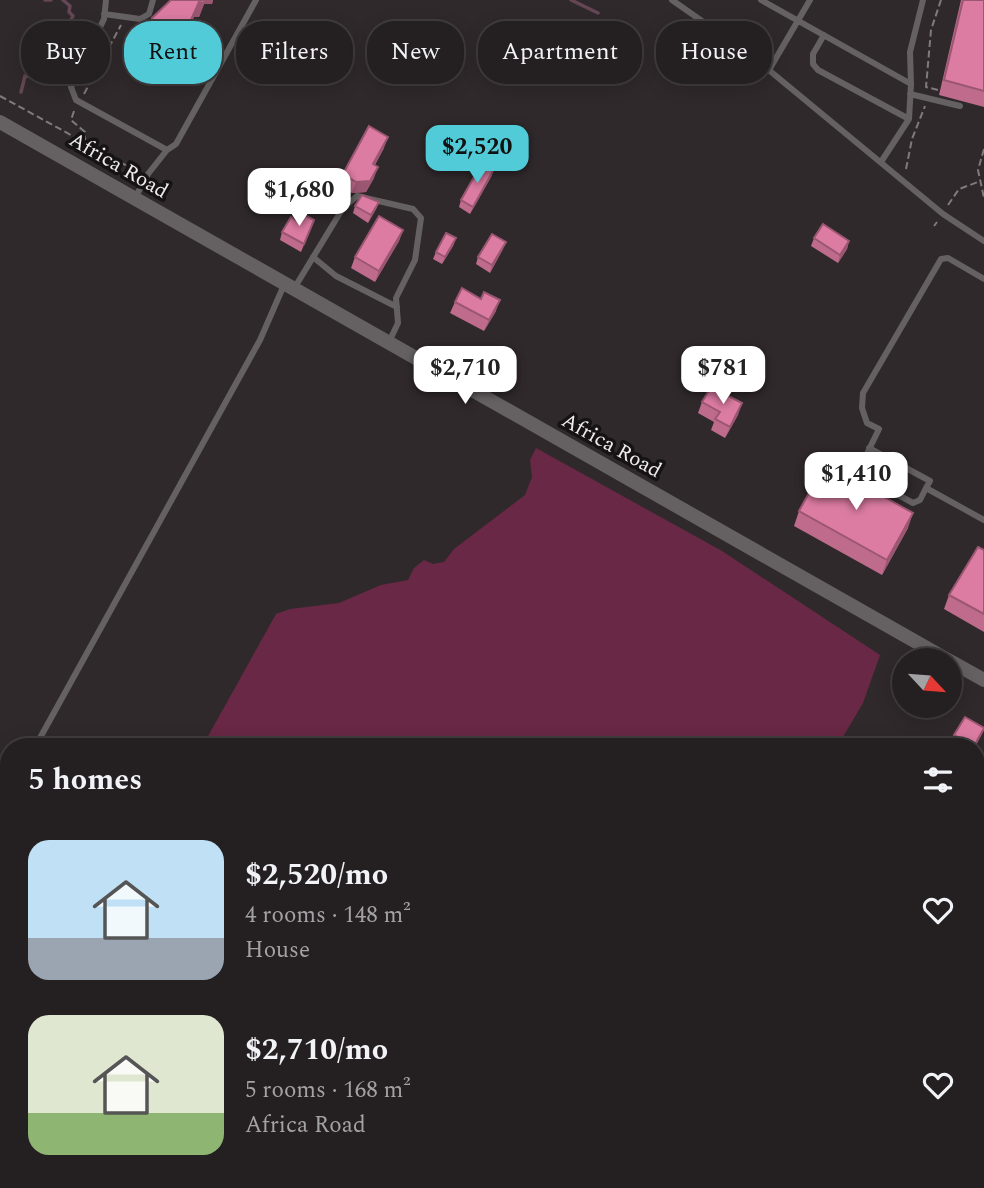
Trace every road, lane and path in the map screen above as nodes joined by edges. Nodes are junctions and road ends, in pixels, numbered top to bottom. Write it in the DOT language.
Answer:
graph roads {
  1 [pos="106,0"];
  2 [pos="153,0"];
  3 [pos="256,0"];
  4 [pos="672,0"];
  5 [pos="761,0"];
  6 [pos="810,0"];
  7 [pos="923,0"];
  8 [pos="941,0"];
  9 [pos="104,14"];
  10 [pos="799,20"];
  11 [pos="701,21"];
  12 [pos="124,25"];
  13 [pos="824,35"];
  14 [pos="772,65"];
  15 [pos="772,72"];
  16 [pos="911,84"];
  17 [pos="926,87"];
  18 [pos="938,90"];
  19 [pos="910,94"];
  20 [pos="0,96"];
  21 [pos="82,97"];
  22 [pos="926,98"];
  23 [pos="960,106"];
  24 [pos="76,107"];
  25 [pos="909,119"];
  26 [pos="0,122"];
  27 [pos="85,142"];
  28 [pos="984,149"];
  29 [pos="167,150"];
  30 [pos="881,162"];
  31 [pos="906,169"];
  32 [pos="146,176"];
  33 [pos="979,182"];
  34 [pos="135,198"];
  35 [pos="984,198"];
  36 [pos="947,206"];
  37 [pos="937,222"];
  38 [pos="934,226"];
  39 [pos="984,241"];
  40 [pos="313,257"];
  41 [pos="984,279"];
  42 [pos="289,286"];
  43 [pos="397,307"];
  44 [pos="389,342"];
  45 [pos="870,448"];
  46 [pos="926,488"];
  47 [pos="984,520"];
  48 [pos="928,648"];
  49 [pos="962,667"];
  50 [pos="984,680"];
  51 [pos="40,738"];
  1 -- 9 [label="lane"];
  2 -- 9 [label="lane"];
  3 -- 29 [label="lane"];
  4 -- 11 [label="lane"];
  5 -- 10 [label="lane"];
  6 -- 10 [label="lane"];
  7 -- 16 [label="lane"];
  8 -- 17 [label="path"];
  9 -- 29 [label="lane"];
  10 -- 13 [label="lane"];
  10 -- 14 [label="lane"];
  12 -- 21 [label="path"];
  13 -- 16 [label="lane"];
  13 -- 25 [label="lane"];
  15 -- 30 [label="lane"];
  16 -- 19 [label="lane"];
  17 -- 18 [label="path"];
  17 -- 22 [label="path"];
  19 -- 22 [label="lane"];
  19 -- 25 [label="lane"];
  20 -- 27 [label="path"];
  22 -- 23 [label="lane"];
  22 -- 31 [label="path"];
  24 -- 27 [label="path"];
  25 -- 30 [label="lane"];
  26 -- 34 [label="street, Africa Road"];
  27 -- 32 [label="path"];
  28 -- 33 [label="path"];
  29 -- 32 [label="lane"];
  30 -- 39 [label="lane"];
  32 -- 34 [label="lane"];
  33 -- 35 [label="path"];
  33 -- 36 [label="path"];
  34 -- 42 [label="street, Africa Road"];
  37 -- 38 [label="path"];
  40 -- 42 [label="lane"];
  40 -- 43 [label="lane"];
  40 -- 43 [label="lane"];
  41 -- 45 [label="lane"];
  42 -- 44 [label="street, Africa Road"];
  42 -- 51 [label="lane"];
  43 -- 44 [label="lane"];
  44 -- 48 [label="street, Africa Road"];
  45 -- 46 [label="lane"];
  45 -- 46 [label="lane"];
  46 -- 47 [label="lane"];
  49 -- 50 [label="street, Africa Road"];
}
